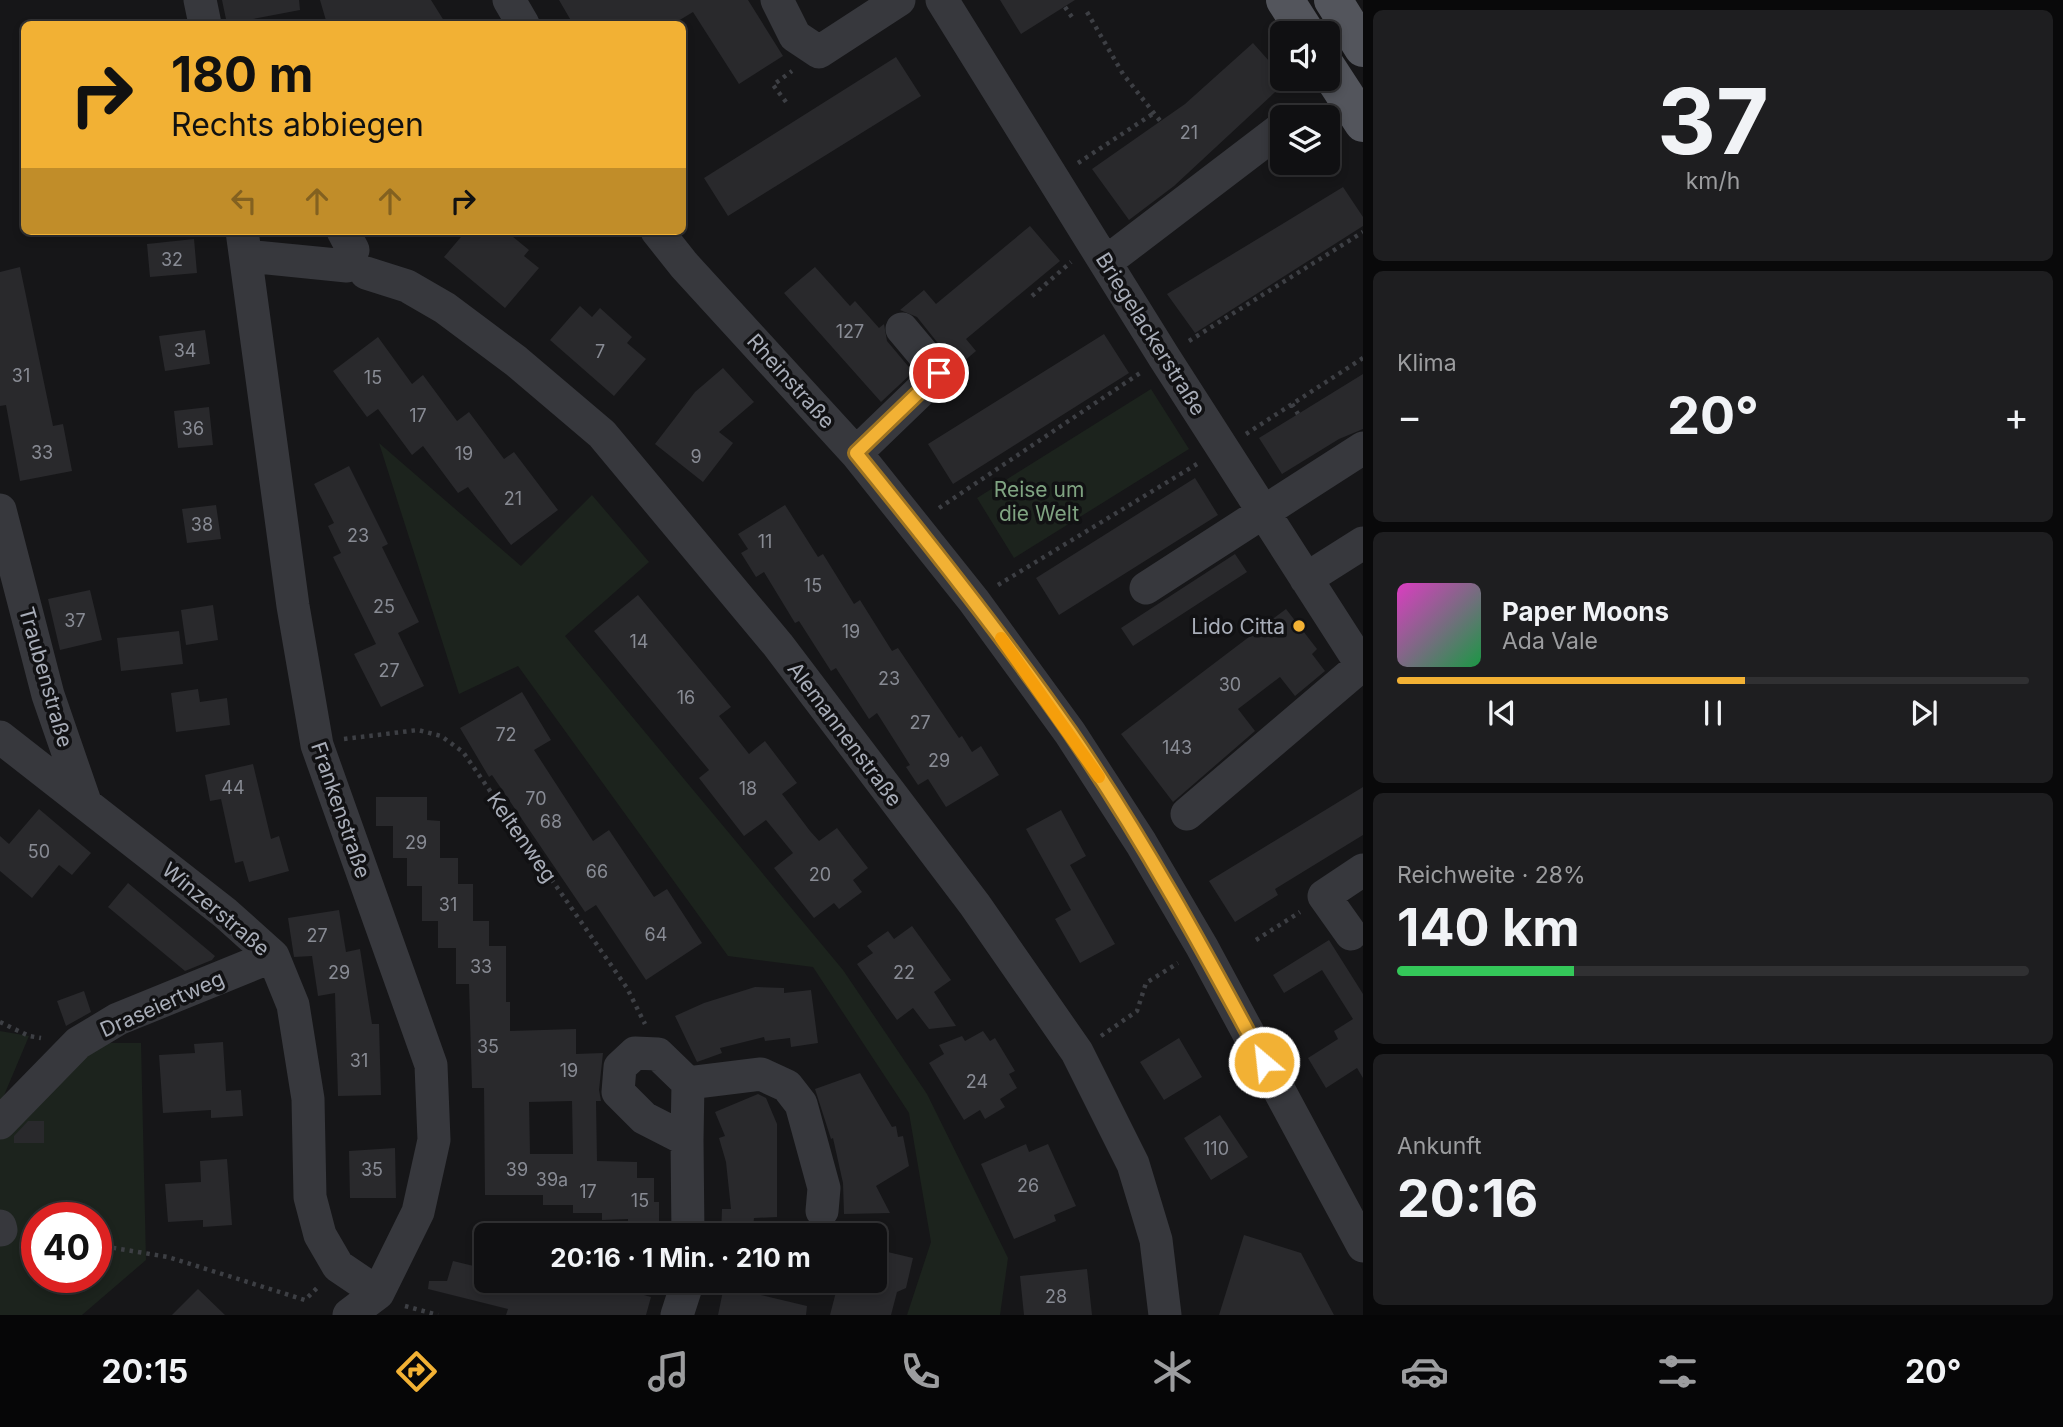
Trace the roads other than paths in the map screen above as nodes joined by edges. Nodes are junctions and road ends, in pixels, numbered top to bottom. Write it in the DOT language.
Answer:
graph roads {
  1 [pos="200,0"];
  2 [pos="509,0"];
  3 [pos="777,0"];
  4 [pos="899,0"];
  5 [pos="942,0"];
  6 [pos="1285,0"];
  7 [pos="1333,0"];
  8 [pos="204,21"];
  9 [pos="521,21"];
  10 [pos="1298,21"];
  11 [pos="1360,40"];
  12 [pos="1340,85"];
  13 [pos="1361,114"];
  14 [pos="1270,136"];
  15 [pos="345,235"];
  16 [pos="660,235"];
  17 [pos="244,243"];
  18 [pos="1100,252"];
  19 [pos="351,268"];
  20 [pos="902,329"];
  21 [pos="1363,448"];
  22 [pos="856,453"];
  23 [pos="0,510"];
  24 [pos="1263,511"];
  25 [pos="1363,543"];
  26 [pos="1306,579"];
  27 [pos="1146,588"];
  28 [pos="1362,666"];
  29 [pos="0,737"];
  30 [pos="85,802"];
  31 [pos="1187,814"];
  32 [pos="1363,870"];
  33 [pos="1351,934"];
  34 [pos="273,957"];
  35 [pos="688,1083"];
  36 [pos="0,1123"];
  37 [pos="687,1140"];
  38 [pos="822,1211"];
  39 [pos="688,1223"];
  40 [pos="1363,1246"];
  41 [pos="378,1293"];
  42 [pos="684,1293"];
  43 [pos="349,1315"];
  44 [pos="677,1315"];
  45 [pos="1165,1315"];
  1 -- 8 [label="street"];
  2 -- 9 [label="street"];
  3 -- 4 [label="street"];
  5 -- 18 [label="street, Briegelackerstraße"];
  6 -- 10 [label="main road"];
  7 -- 11 [label="main road"];
  12 -- 13 [label="main road"];
  14 -- 18 [label="street"];
  15 -- 19 [label="street"];
  16 -- 22 [label="street, Rheinstraße"];
  17 -- 19 [label="street, Alemannenstraße"];
  17 -- 41 [label="street, Frankenstraße"];
  18 -- 24 [label="street, Briegelackerstraße"];
  19 -- 45 [label="street, Alemannenstraße"];
  20 -- 22 [label="street"];
  21 -- 24 [label="street"];
  22 -- 40 [label="street, Rheinstraße"];
  23 -- 30 [label="street, Traubenstraße"];
  24 -- 26 [label="street, Briegelackerstraße"];
  24 -- 27 [label="street"];
  25 -- 26 [label="street"];
  26 -- 28 [label="street, Briegelackerstraße"];
  28 -- 31 [label="street"];
  29 -- 30 [label="street, Winzerstraße"];
  30 -- 34 [label="street, Winzerstraße"];
  32 -- 33 [label="street"];
  34 -- 36 [label="street, Draseiertweg"];
  34 -- 41 [label="street, Winzerstraße"];
  35 -- 37 [label="street"];
  35 -- 37 [label="street"];
  35 -- 38 [label="street"];
  37 -- 39 [label="street"];
  41 -- 43 [label="street, Frankenstraße"];
  42 -- 44 [label="street"];
}
